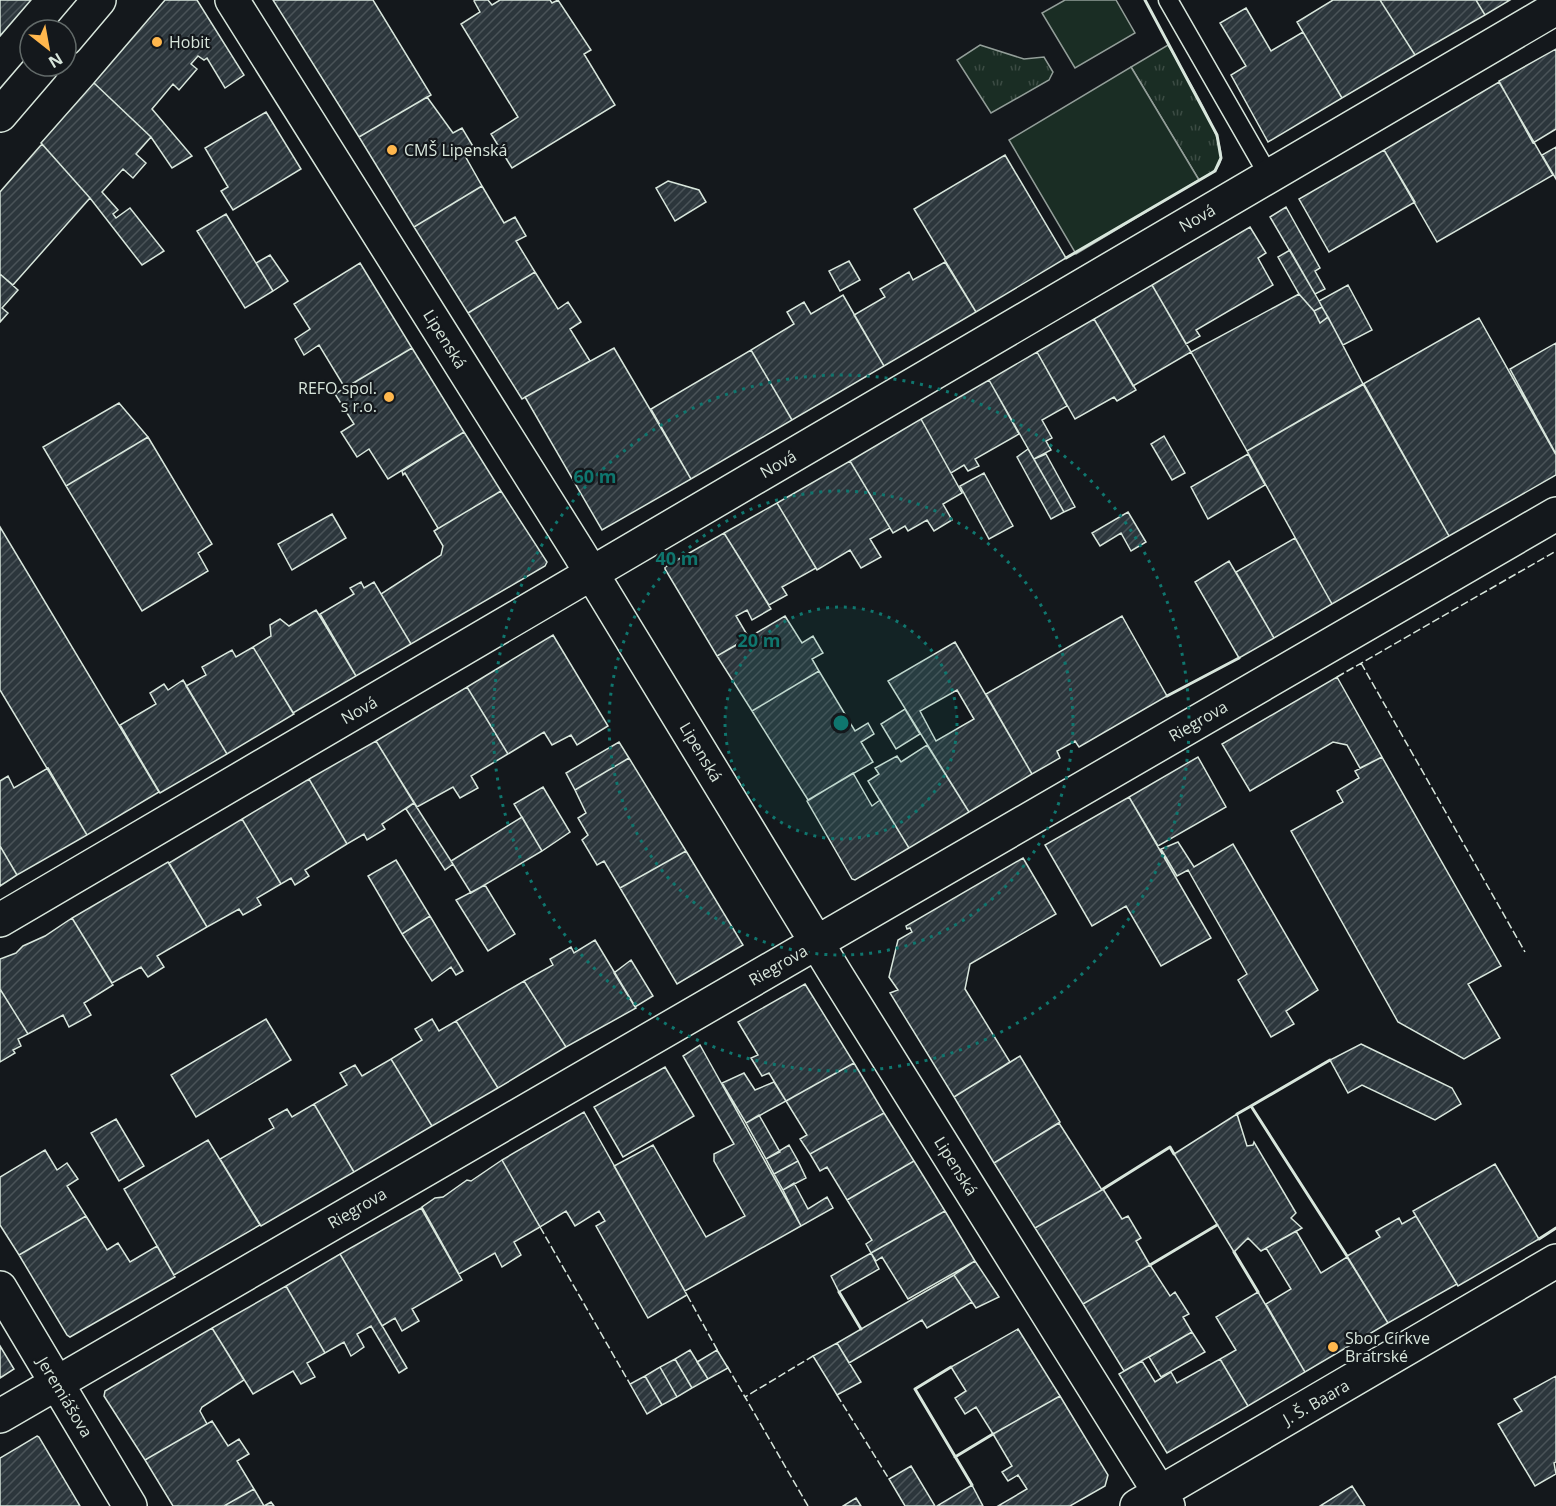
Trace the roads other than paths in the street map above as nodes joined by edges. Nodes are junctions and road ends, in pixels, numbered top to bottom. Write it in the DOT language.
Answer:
graph roads {
  1 [pos="232,0"];
  2 [pos="1168,0"];
  3 [pos="91,3"];
  4 [pos="1556,8"];
  5 [pos="78,22"];
  6 [pos="32,78"];
  7 [pos="0,115"];
  8 [pos="1269,176"];
  9 [pos="1556,514"];
  10 [pos="592,574"];
  11 [pos="0,920"];
  12 [pos="817,943"];
  13 [pos="1556,1261"];
  14 [pos="0,1288"];
  15 [pos="56,1382"];
  16 [pos="0,1416"];
  17 [pos="1155,1502"];
  18 [pos="130,1506"];
  1 -- 10 [label="street, Lipenská"];
  2 -- 8 [label="lane"];
  3 -- 5 [label="street"];
  4 -- 8 [label="street, Nová"];
  6 -- 7 [label="street"];
  8 -- 10 [label="street, Nová"];
  9 -- 12 [label="street, Riegrova"];
  10 -- 11 [label="street, Nová"];
  10 -- 12 [label="street, Lipenská"];
  12 -- 15 [label="street, Riegrova"];
  12 -- 17 [label="street, Lipenská"];
  13 -- 17 [label="street, J. Š. Baara"];
  14 -- 15 [label="street, Jeremiášova"];
  15 -- 16 [label="street, Riegrova"];
  15 -- 18 [label="street, Jeremiášova"];
}
